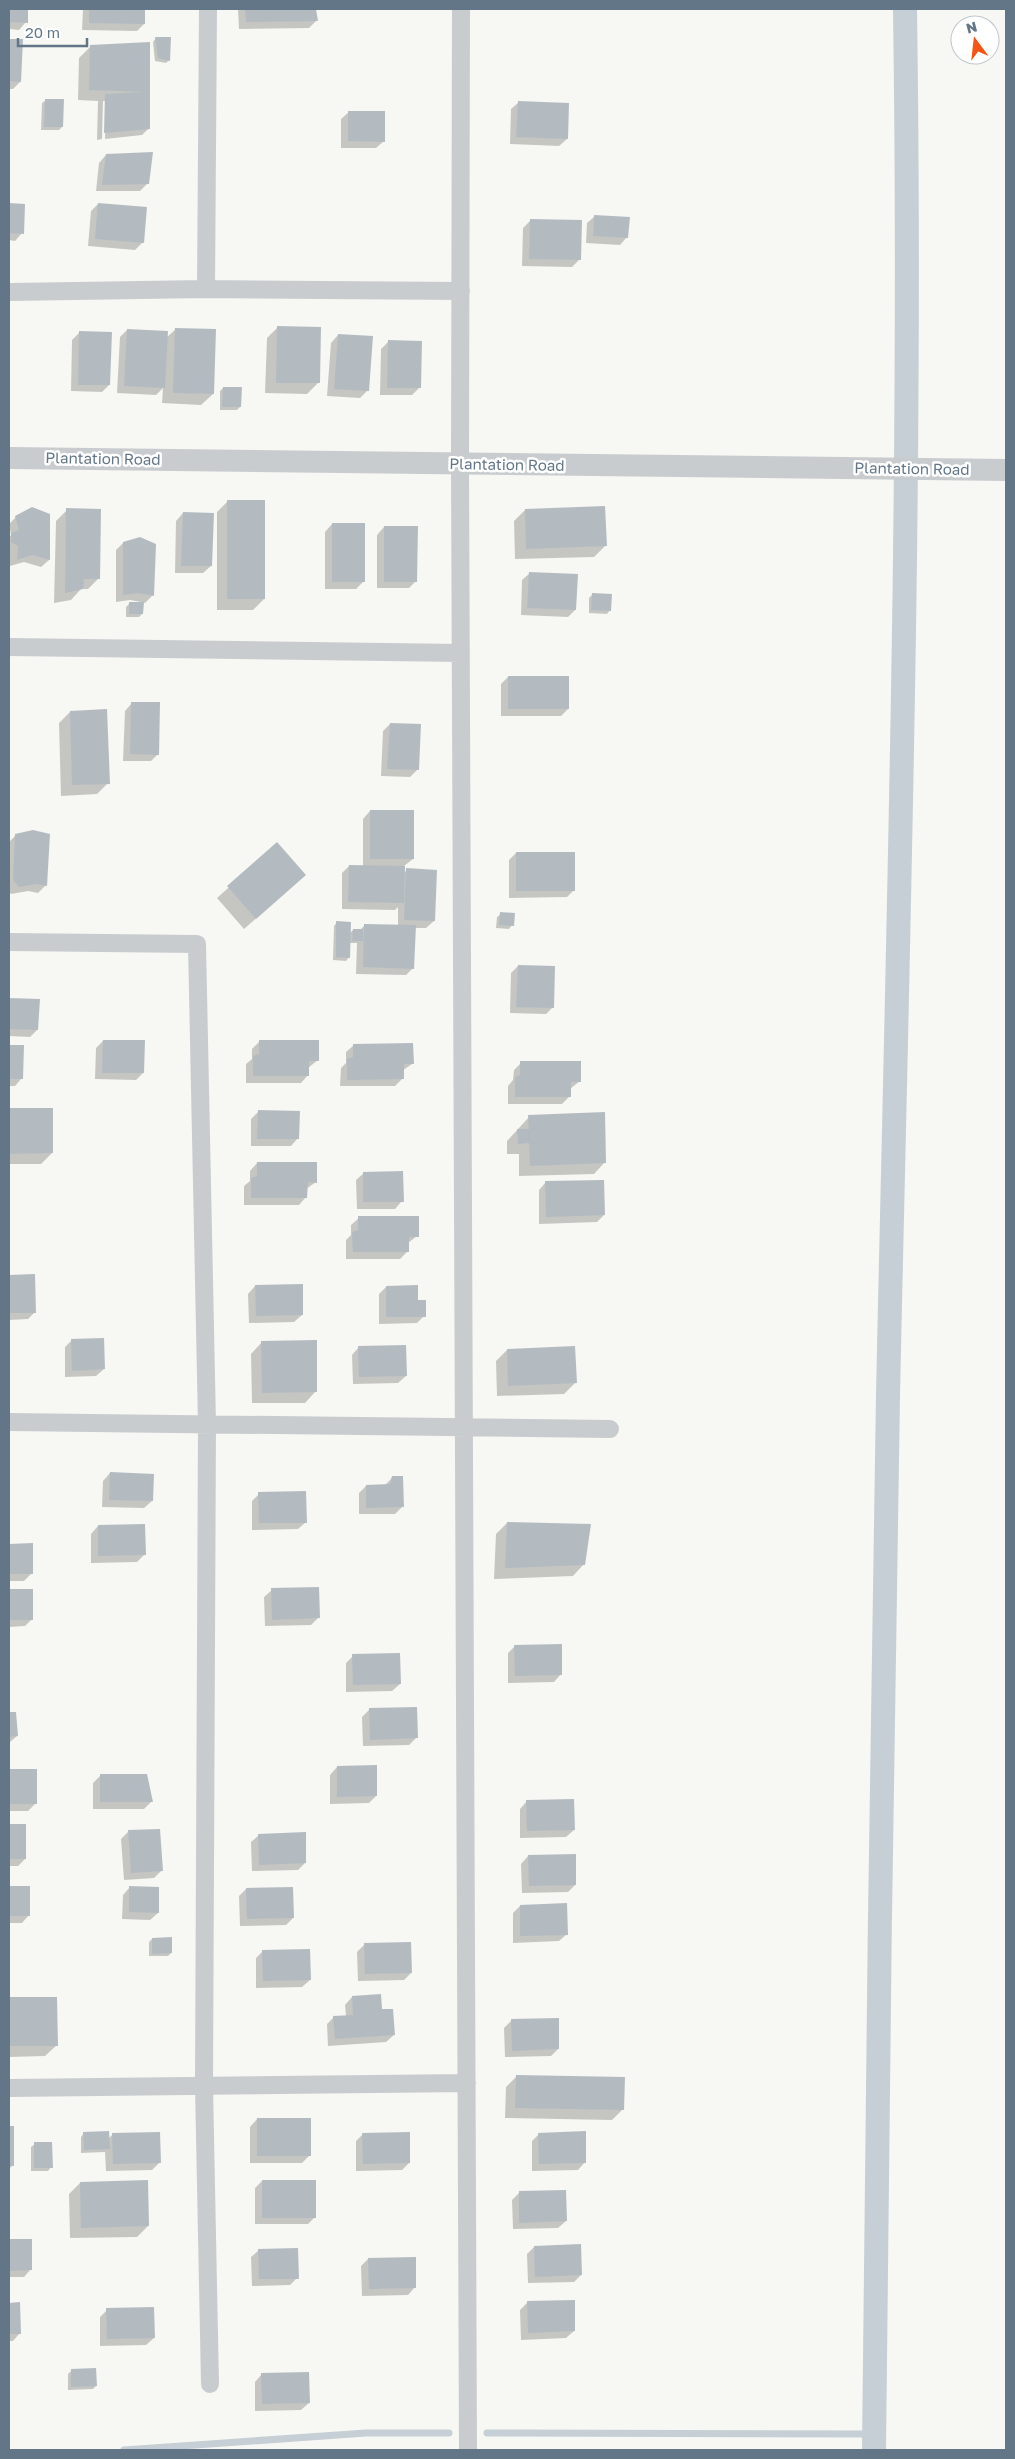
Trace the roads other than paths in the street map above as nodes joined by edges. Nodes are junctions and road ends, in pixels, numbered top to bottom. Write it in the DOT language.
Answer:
graph roads {
  1 [pos="208,9"];
  2 [pos="462,9"];
  3 [pos="206,288"];
  4 [pos="461,291"];
  5 [pos="9,292"];
  6 [pos="9,458"];
  7 [pos="460,465"];
  8 [pos="1006,470"];
  9 [pos="9,646"];
  10 [pos="461,653"];
  11 [pos="9,942"];
  12 [pos="9,1422"];
  13 [pos="207,1424"];
  14 [pos="464,1427"];
  15 [pos="610,1429"];
  16 [pos="467,2083"];
  17 [pos="204,2086"];
  18 [pos="9,2088"];
  19 [pos="210,2384"];
  20 [pos="468,2450"];
  1 -- 3 [label="street"];
  2 -- 4 [label="street"];
  3 -- 4 [label="street"];
  3 -- 5 [label="street"];
  4 -- 7 [label="street"];
  6 -- 7 [label="street, Plantation Road"];
  7 -- 8 [label="street, Plantation Road"];
  7 -- 10 [label="street"];
  9 -- 10 [label="street"];
  10 -- 14 [label="street"];
  11 -- 13 [label="street"];
  12 -- 13 [label="street"];
  13 -- 14 [label="street"];
  13 -- 17 [label="street"];
  14 -- 15 [label="street"];
  14 -- 16 [label="street"];
  16 -- 17 [label="street"];
  16 -- 20 [label="street"];
  17 -- 18 [label="street"];
  17 -- 19 [label="street"];
}
